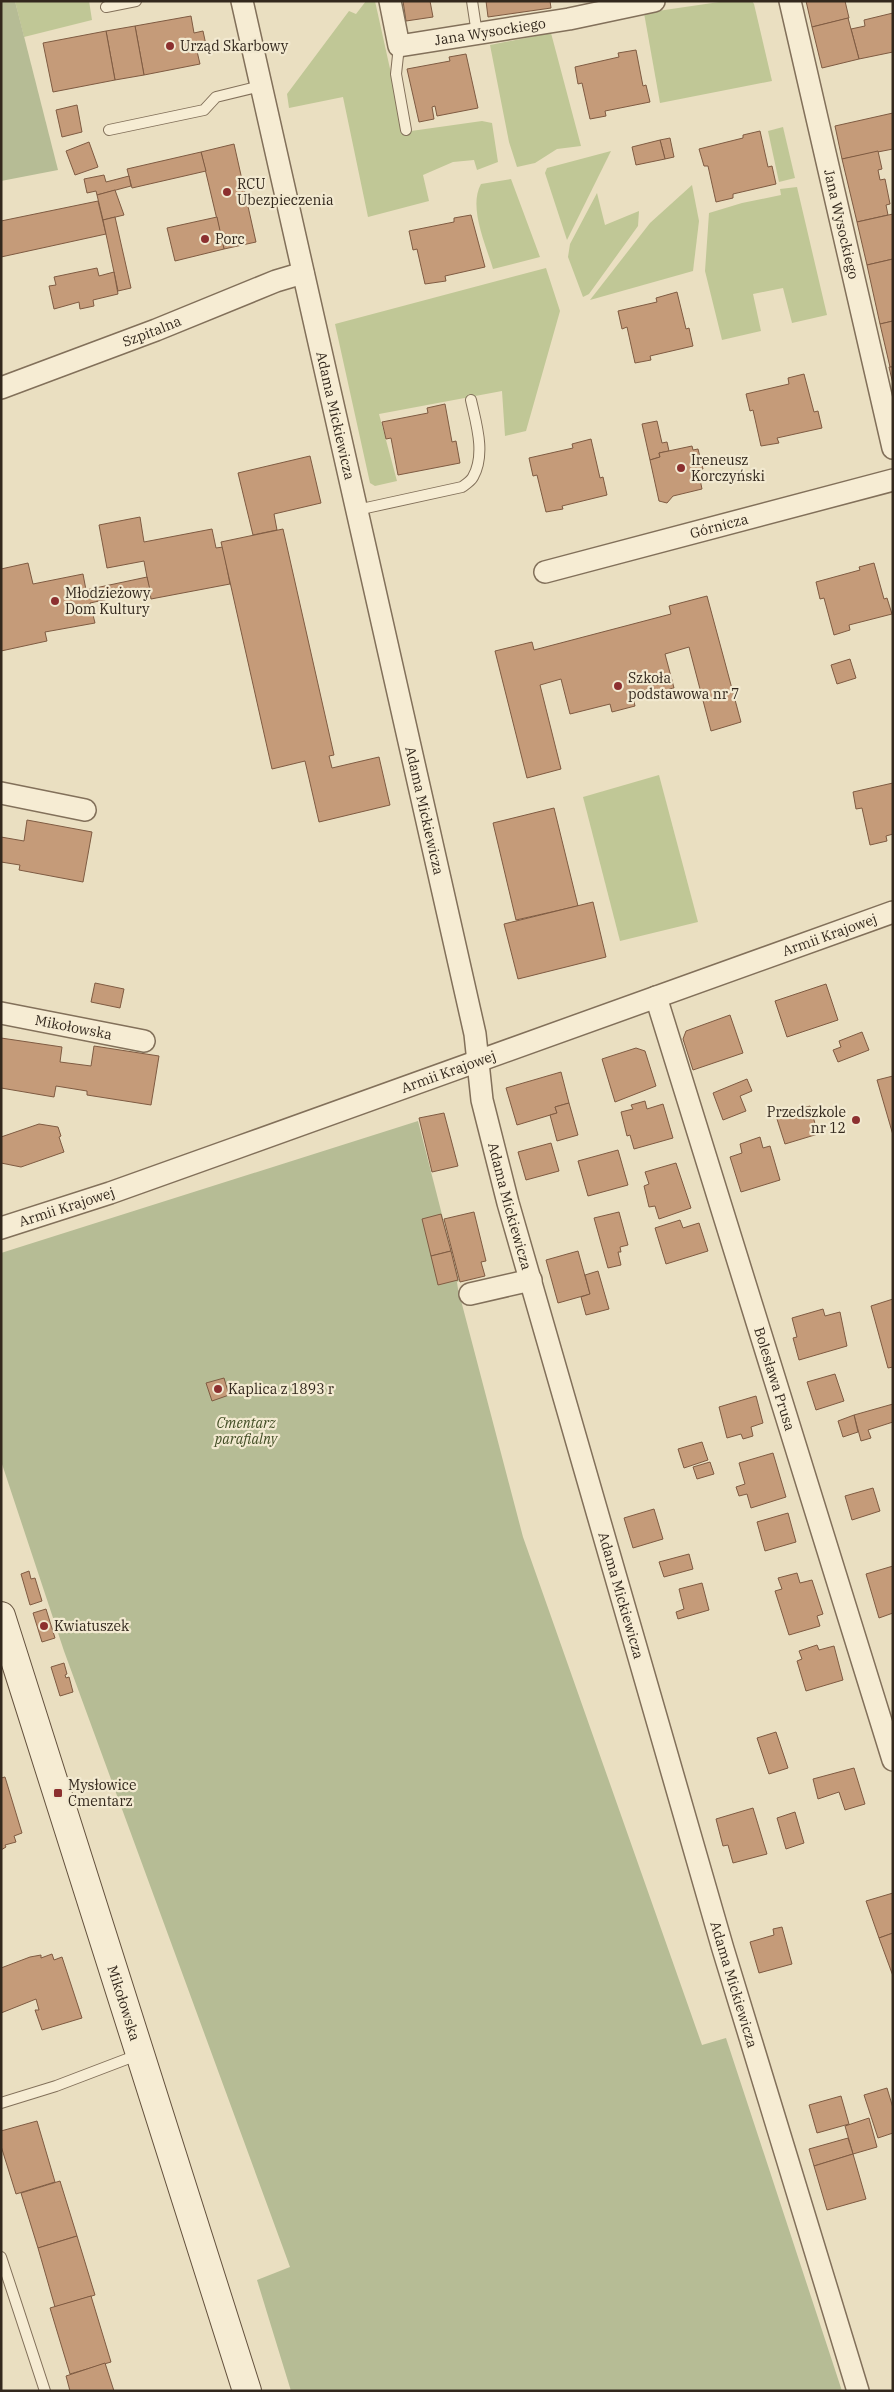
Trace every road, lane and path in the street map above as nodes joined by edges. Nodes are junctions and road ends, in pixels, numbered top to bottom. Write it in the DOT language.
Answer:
graph roads {
  1 [pos="136,1"];
  2 [pos="242,1"];
  3 [pos="390,1"];
  4 [pos="472,1"];
  5 [pos="654,1"];
  6 [pos="790,1"];
  7 [pos="631,4"];
  8 [pos="106,7"];
  9 [pos="477,34"];
  10 [pos="399,46"];
  11 [pos="261,86"];
  12 [pos="109,130"];
  13 [pos="406,130"];
  14 [pos="303,273"];
  15 [pos="1,388"];
  16 [pos="471,400"];
  17 [pos="893,448"];
  18 [pos="893,480"];
  19 [pos="356,510"];
  20 [pos="546,572"];
  21 [pos="1,793"];
  22 [pos="86,810"];
  23 [pos="893,912"];
  24 [pos="656,997"];
  25 [pos="1,1012"];
  26 [pos="144,1041"];
  27 [pos="478,1060"];
  28 [pos="1,1228"];
  29 [pos="531,1280"];
  30 [pos="470,1294"];
  31 [pos="1,1616"];
  32 [pos="6,1647"];
  33 [pos="893,1760"];
  34 [pos="141,2053"];
  35 [pos="1,2103"];
  36 [pos="1,2257"];
  37 [pos="46,2391"];
  38 [pos="247,2391"];
  39 [pos="858,2391"];
  1 -- 8 [label="lane"];
  2 -- 11 [label="street, Adama Mickiewicza"];
  3 -- 10 [label="street"];
  4 -- 9 [label="lane"];
  5 -- 7 [label="street, Jana Wysockiego"];
  6 -- 17 [label="street, Jana Wysockiego"];
  7 -- 9 [label="street, Jana Wysockiego"];
  9 -- 10 [label="street, Jana Wysockiego"];
  10 -- 13 [label="lane"];
  11 -- 12 [label="lane"];
  11 -- 14 [label="street, Adama Mickiewicza"];
  14 -- 15 [label="street, Szpitalna"];
  14 -- 19 [label="street, Adama Mickiewicza"];
  16 -- 19 [label="lane"];
  18 -- 20 [label="street, Górnicza"];
  19 -- 27 [label="street, Adama Mickiewicza"];
  21 -- 22 [label="street"];
  23 -- 24 [label="street, Armii Krajowej"];
  24 -- 27 [label="street, Armii Krajowej"];
  24 -- 33 [label="street, Bolesława Prusa"];
  25 -- 26 [label="street, Mikołowska"];
  27 -- 28 [label="street, Armii Krajowej"];
  27 -- 29 [label="street, Adama Mickiewicza"];
  29 -- 30 [label="street"];
  29 -- 39 [label="street, Adama Mickiewicza"];
  31 -- 32 [label="street, Mikołowska"];
  32 -- 34 [label="street, Mikołowska"];
  34 -- 35 [label="lane"];
  34 -- 38 [label="street, Mikołowska"];
  36 -- 37 [label="lane"];
}
